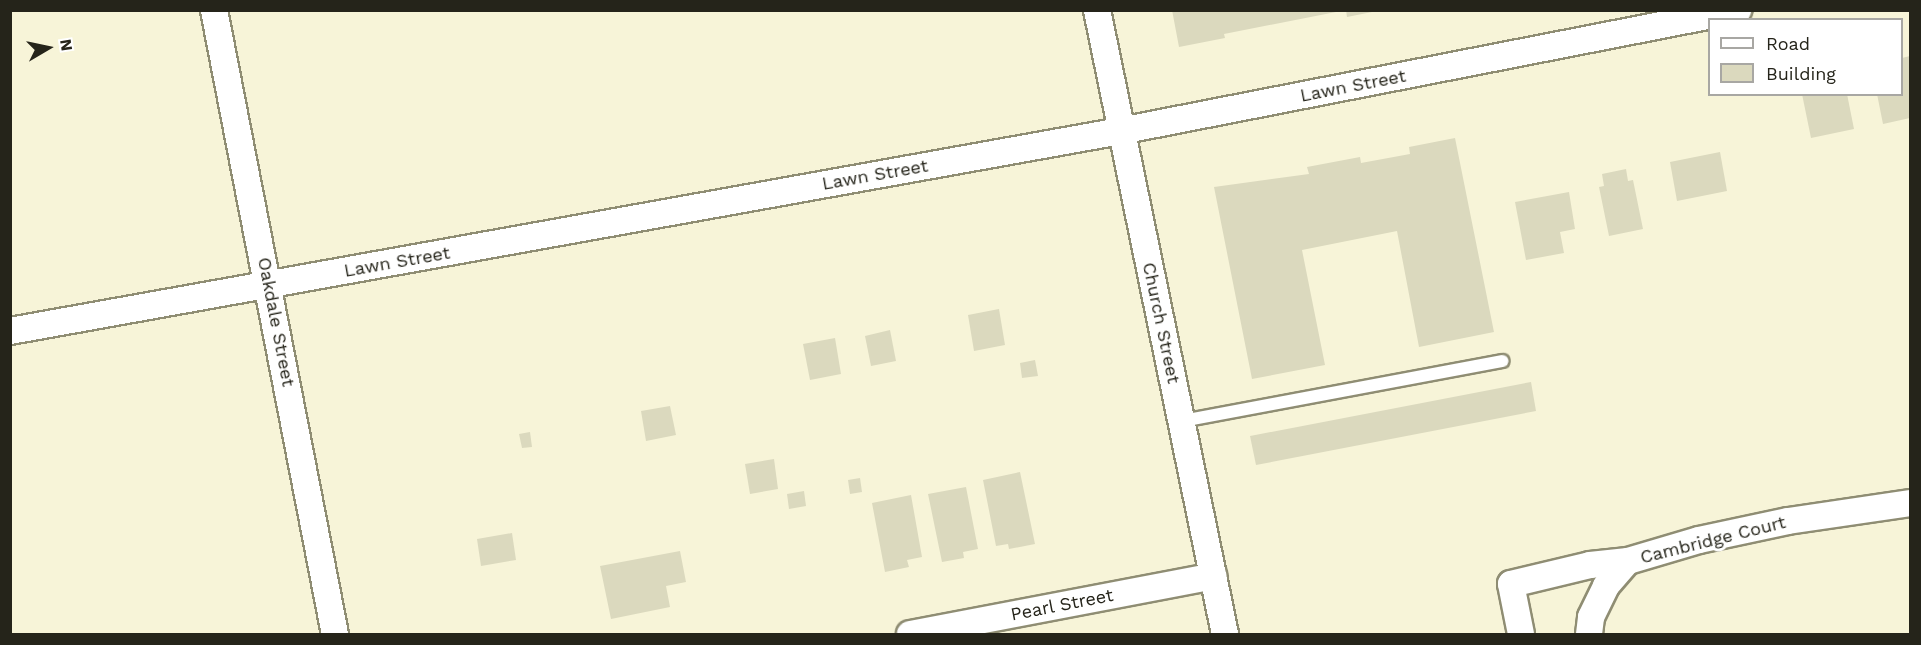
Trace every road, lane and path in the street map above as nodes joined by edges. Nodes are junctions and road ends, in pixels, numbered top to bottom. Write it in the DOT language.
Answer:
graph roads {
  1 [pos="214,10"];
  2 [pos="1097,10"];
  3 [pos="1724,12"];
  4 [pos="1120,131"];
  5 [pos="270,285"];
  6 [pos="10,331"];
  7 [pos="1502,361"];
  8 [pos="1182,421"];
  9 [pos="1911,502"];
  10 [pos="1629,561"];
  11 [pos="1214,576"];
  12 [pos="335,634"];
  13 [pos="910,634"];
  14 [pos="1226,634"];
  15 [pos="1521,634"];
  16 [pos="1589,634"];
  1 -- 5 [label="street, Oakdale Street"];
  2 -- 4 [label="street, Church Street"];
  3 -- 4 [label="street, Lawn Street"];
  4 -- 5 [label="street, Lawn Street"];
  4 -- 8 [label="street, Church Street"];
  5 -- 6 [label="street, Lawn Street"];
  5 -- 12 [label="street, Oakdale Street"];
  7 -- 8 [label="lane"];
  8 -- 11 [label="street, Church Street"];
  9 -- 10 [label="street, Cambridge Court"];
  10 -- 15 [label="street"];
  10 -- 16 [label="street, Cambridge Court"];
  11 -- 13 [label="street, Pearl Street"];
  11 -- 14 [label="street, Church Street"];
}
